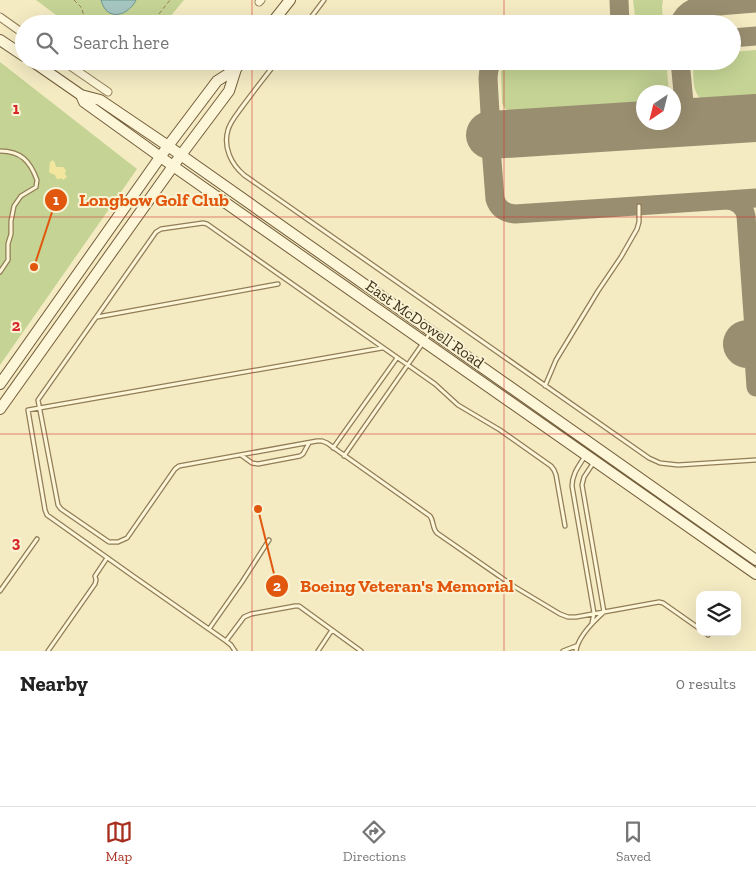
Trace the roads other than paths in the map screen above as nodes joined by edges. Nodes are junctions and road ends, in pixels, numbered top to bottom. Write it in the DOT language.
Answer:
graph roads {
  1 [pos="290,0"];
  2 [pos="324,0"];
  3 [pos="278,15"];
  4 [pos="313,15"];
  5 [pos="0,17"];
  6 [pos="15,28"];
  7 [pos="0,40"];
  8 [pos="15,50"];
  9 [pos="45,70"];
  10 [pos="76,70"];
  11 [pos="232,70"];
  12 [pos="237,70"];
  13 [pos="270,70"];
  14 [pos="108,92"];
  15 [pos="81,95"];
  16 [pos="168,146"];
  17 [pos="0,151"];
  18 [pos="181,155"];
  19 [pos="161,157"];
  20 [pos="173,166"];
  21 [pos="639,206"];
  22 [pos="0,272"];
  23 [pos="278,284"];
  24 [pos="96,317"];
  25 [pos="432,332"];
  26 [pos="424,342"];
  27 [pos="383,348"];
  28 [pos="397,358"];
  29 [pos="408,365"];
  30 [pos="0,384"];
  31 [pos="545,386"];
  32 [pos="40,408"];
  33 [pos="0,409"];
  34 [pos="309,443"];
  35 [pos="333,448"];
  36 [pos="597,448"];
  37 [pos="240,454"];
  38 [pos="344,456"];
  39 [pos="590,458"];
  40 [pos="756,460"];
  41 [pos="565,526"];
  42 [pos="37,539"];
  43 [pos="269,540"];
  44 [pos="107,558"];
  45 [pos="756,560"];
  46 [pos="756,574"];
  47 [pos="0,591"];
  48 [pos="604,612"];
  49 [pos="594,613"];
  50 [pos="592,623"];
  51 [pos="696,626"];
  52 [pos="209,629"];
  53 [pos="332,630"];
  54 [pos="226,641"];
  55 [pos="577,645"];
  56 [pos="48,651"];
  57 [pos="235,651"];
  58 [pos="318,651"];
  59 [pos="361,651"];
  60 [pos="563,651"];
  61 [pos="576,651"];
  1 -- 3 [label="main road"];
  2 -- 4 [label="lane"];
  5 -- 6 [label="street"];
  7 -- 8 [label="main road"];
  9 -- 15 [label="main road, East McDowell Road"];
  10 -- 14 [label="street"];
  11 -- 16 [label="main road"];
  12 -- 18 [label="main road"];
  13 -- 31 [label="lane"];
  15 -- 16 [label="main road, East McDowell Road"];
  15 -- 19 [label="main road, East McDowell Road"];
  16 -- 18 [label="main road, East McDowell Road"];
  16 -- 19 [label="main road"];
  17 -- 22 [label="lane"];
  18 -- 20 [label="main road"];
  18 -- 25 [label="main road, East McDowell Road"];
  19 -- 20 [label="main road, East McDowell Road"];
  19 -- 30 [label="main road"];
  20 -- 26 [label="main road, East McDowell Road"];
  20 -- 33 [label="main road"];
  21 -- 31 [label="lane"];
  23 -- 24 [label="lane"];
  24 -- 27 [label="lane"];
  24 -- 32 [label="lane"];
  25 -- 26 [label="lane"];
  25 -- 36 [label="main road, East McDowell Road"];
  26 -- 29 [label="lane"];
  26 -- 39 [label="main road, East McDowell Road"];
  27 -- 28 [label="lane"];
  27 -- 32 [label="lane"];
  28 -- 29 [label="lane"];
  28 -- 35 [label="lane"];
  29 -- 38 [label="lane"];
  29 -- 41 [label="lane"];
  31 -- 40 [label="lane"];
  32 -- 37 [label="lane"];
  32 -- 44 [label="lane"];
  34 -- 35 [label="lane"];
  34 -- 37 [label="lane"];
  34 -- 37 [label="lane"];
  35 -- 38 [label="lane"];
  36 -- 39 [label="lane"];
  36 -- 39 [label="lane"];
  36 -- 45 [label="main road, East McDowell Road"];
  38 -- 49 [label="lane"];
  39 -- 46 [label="main road, East McDowell Road"];
  39 -- 48 [label="lane"];
  39 -- 49 [label="lane"];
  42 -- 47 [label="lane"];
  43 -- 52 [label="lane"];
  44 -- 52 [label="lane"];
  44 -- 56 [label="lane"];
  48 -- 49 [label="lane"];
  48 -- 50 [label="lane"];
  48 -- 51 [label="lane"];
  49 -- 50 [label="lane"];
  50 -- 55 [label="lane"];
  52 -- 54 [label="lane"];
  53 -- 54 [label="lane"];
  53 -- 58 [label="lane"];
  53 -- 59 [label="lane"];
  54 -- 57 [label="lane"];
  55 -- 60 [label="lane"];
  55 -- 61 [label="lane"];
}
